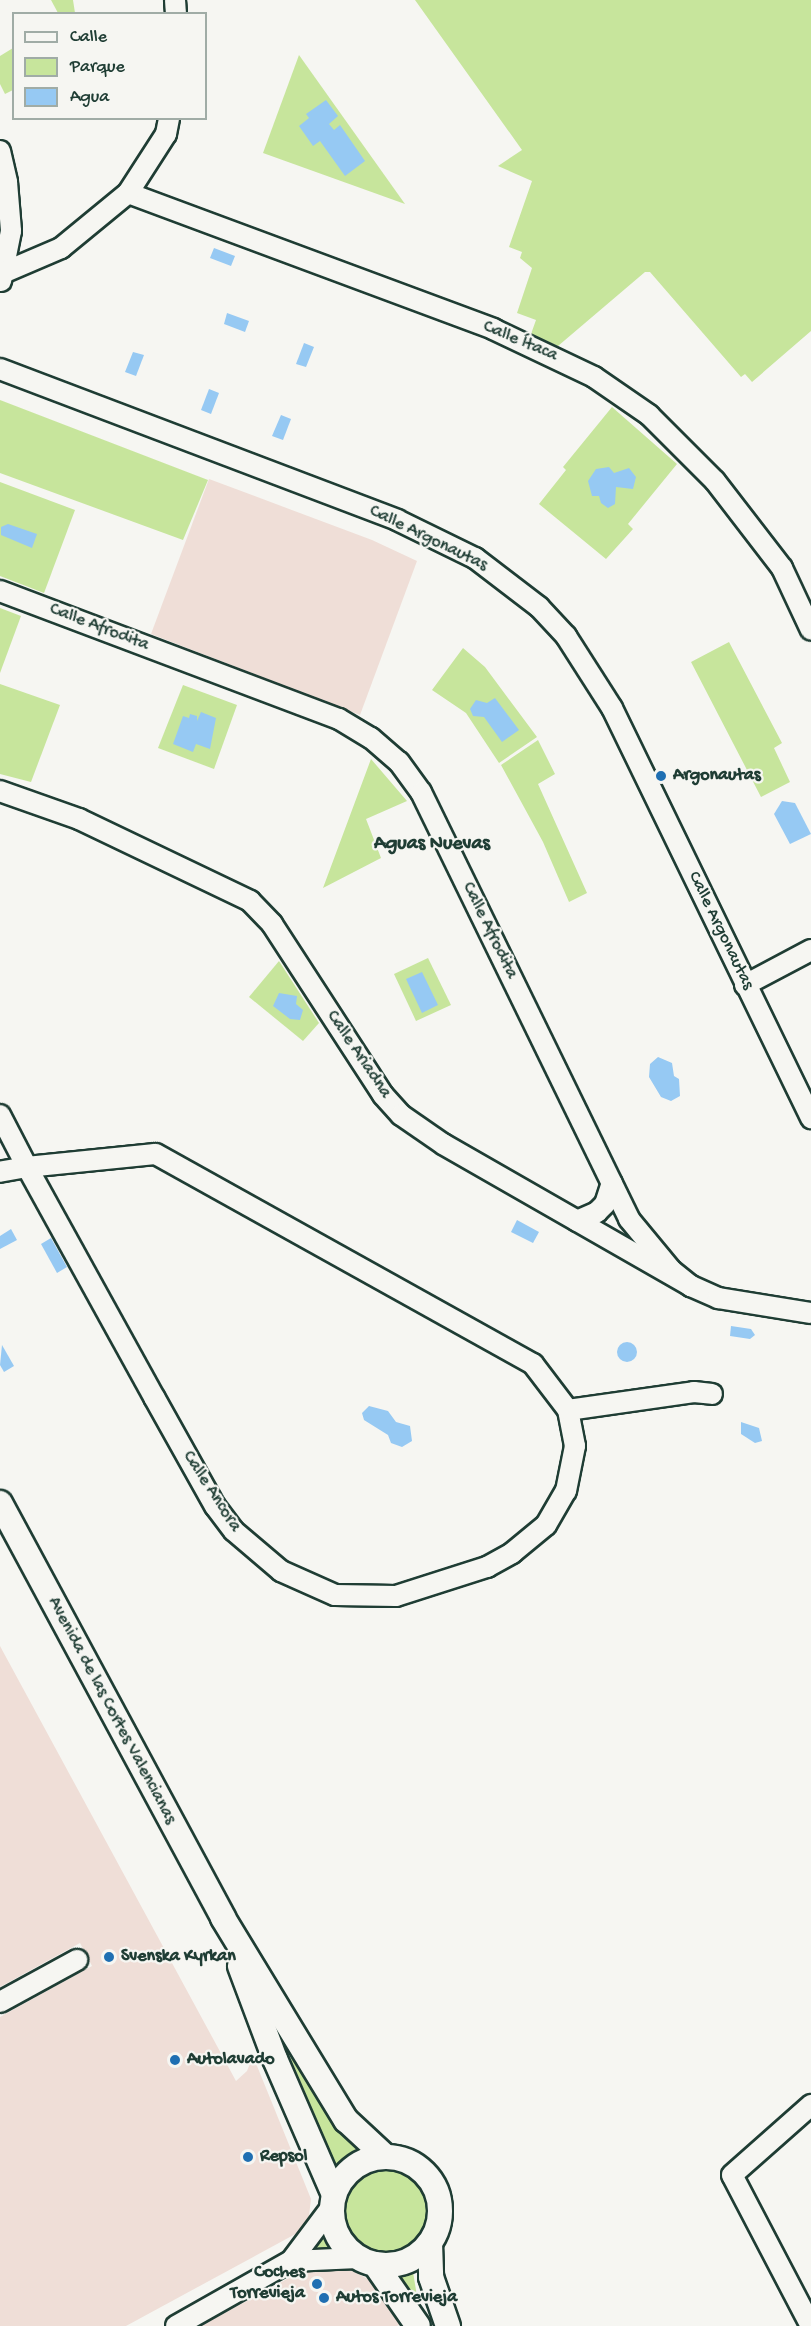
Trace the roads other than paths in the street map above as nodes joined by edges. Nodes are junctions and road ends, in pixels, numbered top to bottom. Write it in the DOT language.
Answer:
graph roads {
  1 [pos="169,120"];
  2 [pos="0,151"];
  3 [pos="128,193"];
  4 [pos="2,278"];
  5 [pos="0,369"];
  6 [pos="0,591"];
  7 [pos="811,630"];
  8 [pos="0,791"];
  9 [pos="811,950"];
  10 [pos="745,985"];
  11 [pos="0,1115"];
  12 [pos="811,1118"];
  13 [pos="27,1167"];
  14 [pos="0,1172"];
  15 [pos="612,1183"];
  16 [pos="577,1221"];
  17 [pos="691,1286"];
  18 [pos="811,1313"];
  19 [pos="712,1394"];
  20 [pos="568,1410"];
  21 [pos="0,1503"];
  22 [pos="223,1918"];
  23 [pos="77,1960"];
  24 [pos="0,2002"];
  25 [pos="811,2105"];
  26 [pos="386,2157"];
  27 [pos="333,2200"];
  28 [pos="430,2243"];
  29 [pos="291,2261"];
  30 [pos="367,2261"];
  31 [pos="176,2326"];
  32 [pos="418,2326"];
  33 [pos="448,2326"];
  34 [pos="811,2326"];
  1 -- 3 [label="street"];
  2 -- 4 [label="street"];
  3 -- 4 [label="street"];
  3 -- 7 [label="street, Calle Ítaca"];
  5 -- 10 [label="street, Calle Argonautas"];
  6 -- 15 [label="street, Calle Afrodita"];
  8 -- 16 [label="street, Calle Ariadna"];
  9 -- 10 [label="street"];
  10 -- 12 [label="street, Calle Argonautas"];
  11 -- 13 [label="street, Calle Ancora"];
  13 -- 14 [label="street, Calle Ancora"];
  13 -- 20 [label="street, Calle Ancora"];
  13 -- 20 [label="street, Calle Ancora"];
  15 -- 16 [label="street"];
  15 -- 17 [label="street, Calle Afrodita"];
  16 -- 17 [label="street, Calle Ariadna"];
  17 -- 18 [label="street, Calle Ariadna"];
  19 -- 20 [label="street"];
  21 -- 22 [label="main road, Avenida de las Cortes Valencianas"];
  22 -- 26 [label="main road, Avenida de las Cortes Valencianas"];
  22 -- 27 [label="main road, Avenida de las Cortes Valencianas"];
  23 -- 24 [label="street"];
  25 -- 34 [label="street"];
  26 -- 27 [label="main road"];
  26 -- 28 [label="main road"];
  27 -- 29 [label="street"];
  27 -- 30 [label="main road"];
  28 -- 30 [label="main road"];
  28 -- 33 [label="main road"];
  29 -- 30 [label="street"];
  29 -- 31 [label="street"];
  30 -- 32 [label="main road"];
}
